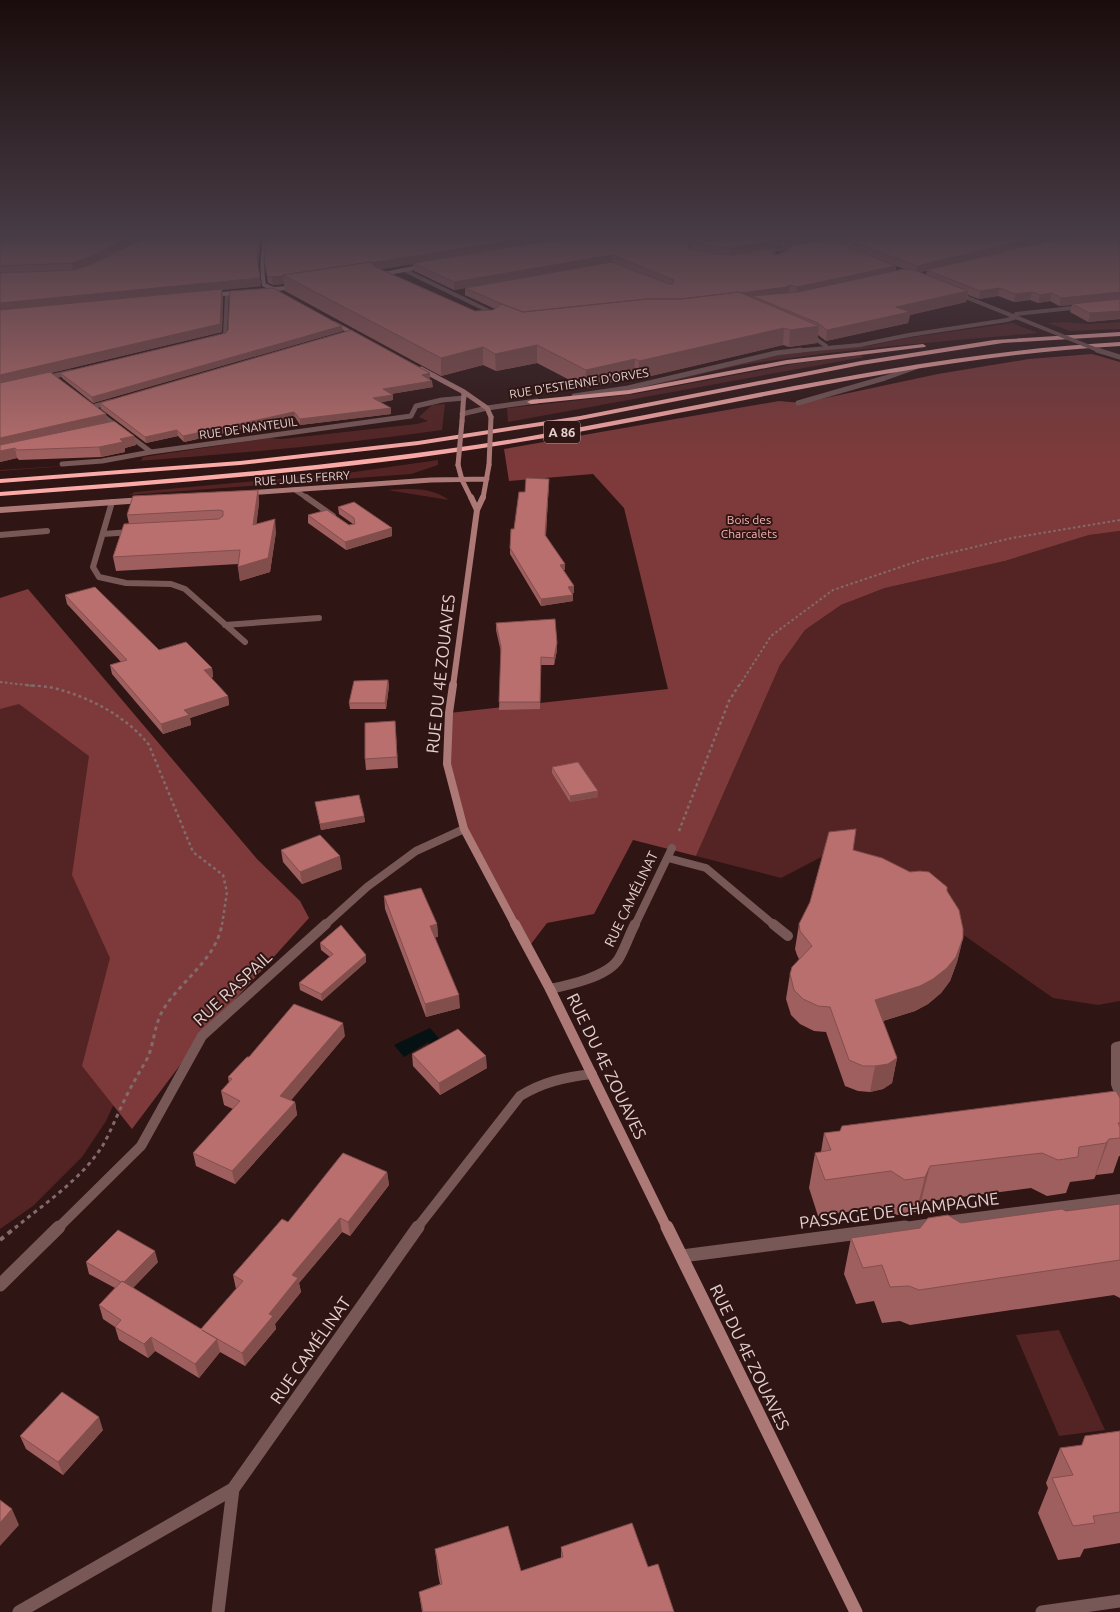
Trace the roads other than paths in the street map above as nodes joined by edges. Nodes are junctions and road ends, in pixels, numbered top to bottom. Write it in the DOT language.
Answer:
graph roads {
  1 [pos="226,309"];
  2 [pos="485,309"];
  3 [pos="996,309"];
  4 [pos="1060,309"];
  5 [pos="1016,317"];
  6 [pos="329,320"];
  7 [pos="500,320"];
  8 [pos="351,332"];
  9 [pos="343,334"];
  10 [pos="808,334"];
  11 [pos="1120,334"];
  12 [pos="211,339"];
  13 [pos="365,339"];
  14 [pos="1001,342"];
  15 [pos="1120,344"];
  16 [pos="826,346"];
  17 [pos="1120,356"];
  18 [pos="413,365"];
  19 [pos="919,366"];
  20 [pos="76,371"];
  21 [pos="53,376"];
  22 [pos="38,380"];
  23 [pos="59,381"];
  24 [pos="464,392"];
  25 [pos="464,398"];
  26 [pos="119,400"];
  27 [pos="531,402"];
  28 [pos="86,403"];
  29 [pos="798,403"];
  30 [pos="92,407"];
  31 [pos="487,408"];
  32 [pos="462,414"];
  33 [pos="116,426"];
  34 [pos="108,428"];
  35 [pos="151,452"];
  36 [pos="62,464"];
  37 [pos="487,479"];
  38 [pos="462,480"];
  39 [pos="0,481"];
  40 [pos="296,490"];
  41 [pos="244,493"];
  42 [pos="0,494"];
  43 [pos="151,499"];
  44 [pos="112,502"];
  45 [pos="0,510"];
  46 [pos="477,510"];
  47 [pos="340,520"];
  48 [pos="47,531"];
  49 [pos="142,532"];
  50 [pos="103,534"];
  51 [pos="0,536"];
  52 [pos="319,618"];
  53 [pos="225,625"];
  54 [pos="245,642"];
  55 [pos="464,829"];
  56 [pos="672,848"];
  57 [pos="668,858"];
  58 [pos="788,936"];
  59 [pos="550,989"];
  60 [pos="1120,1046"];
  61 [pos="592,1074"];
  62 [pos="1120,1095"];
  63 [pos="1120,1199"];
  64 [pos="682,1256"];
  65 [pos="0,1285"];
  66 [pos="233,1489"];
  67 [pos="1120,1601"];
  68 [pos="19,1612"];
  69 [pos="218,1612"];
  70 [pos="856,1612"];
  71 [pos="1042,1612"];
  1 -- 12 [label="street"];
  2 -- 7 [label="street"];
  3 -- 5 [label="street"];
  4 -- 5 [label="street, RUE D'ESTIENNE D'ORVES"];
  5 -- 16 [label="street, RUE D'ESTIENNE D'ORVES"];
  5 -- 17 [label="street, bridge"];
  6 -- 8 [label="main road"];
  8 -- 9 [label="street"];
  8 -- 13 [label="main road"];
  10 -- 16 [label="street"];
  11 -- 14 [label="highway, A 86"];
  14 -- 27 [label="highway"];
  14 -- 39 [label="highway, A 86"];
  15 -- 19 [label="highway, A 86"];
  16 -- 27 [label="street, RUE D'ESTIENNE D'ORVES"];
  18 -- 24 [label="main road"];
  19 -- 29 [label="street"];
  19 -- 42 [label="highway, A 86"];
  20 -- 21 [label="street"];
  21 -- 22 [label="street"];
  21 -- 23 [label="street"];
  24 -- 25 [label="main road"];
  24 -- 31 [label="main road"];
  25 -- 32 [label="main road"];
  25 -- 35 [label="street, RUE DE NANTEUIL"];
  26 -- 30 [label="street"];
  27 -- 31 [label="street, RUE D'ESTIENNE D'ORVES"];
  28 -- 30 [label="street"];
  30 -- 33 [label="street"];
  31 -- 32 [label="street, RUE D'ESTIENNE D'ORVES"];
  31 -- 37 [label="main road, RUE DU 4E ZOUAVES, bridge"];
  32 -- 38 [label="main road, bridge"];
  33 -- 34 [label="street"];
  33 -- 35 [label="street"];
  35 -- 36 [label="street"];
  37 -- 38 [label="main road, RUE JULES FERRY"];
  37 -- 46 [label="main road, RUE DU 4E ZOUAVES"];
  38 -- 40 [label="main road, RUE JULES FERRY"];
  38 -- 46 [label="main road"];
  40 -- 41 [label="main road, RUE JULES FERRY"];
  40 -- 47 [label="street"];
  43 -- 44 [label="main road"];
  44 -- 45 [label="main road"];
  44 -- 50 [label="street"];
  46 -- 55 [label="main road, RUE DU 4E ZOUAVES"];
  48 -- 51 [label="street"];
  49 -- 50 [label="street"];
  50 -- 53 [label="street"];
  52 -- 53 [label="street"];
  53 -- 54 [label="street"];
  55 -- 59 [label="main road, RUE DU 4E ZOUAVES"];
  55 -- 65 [label="street, RUE RASPAIL"];
  56 -- 57 [label="street, RUE CAMÉLINAT"];
  57 -- 58 [label="street"];
  57 -- 59 [label="street, RUE CAMÉLINAT"];
  59 -- 61 [label="main road, RUE DU 4E ZOUAVES"];
  60 -- 62 [label="street"];
  61 -- 64 [label="main road, RUE DU 4E ZOUAVES"];
  61 -- 66 [label="street, RUE CAMÉLINAT"];
  63 -- 64 [label="street, PASSAGE DE CHAMPAGNE"];
  64 -- 70 [label="main road, RUE DU 4E ZOUAVES"];
  66 -- 68 [label="street, RUE CAMÉLINAT"];
  66 -- 69 [label="street"];
  67 -- 71 [label="street"];
}
